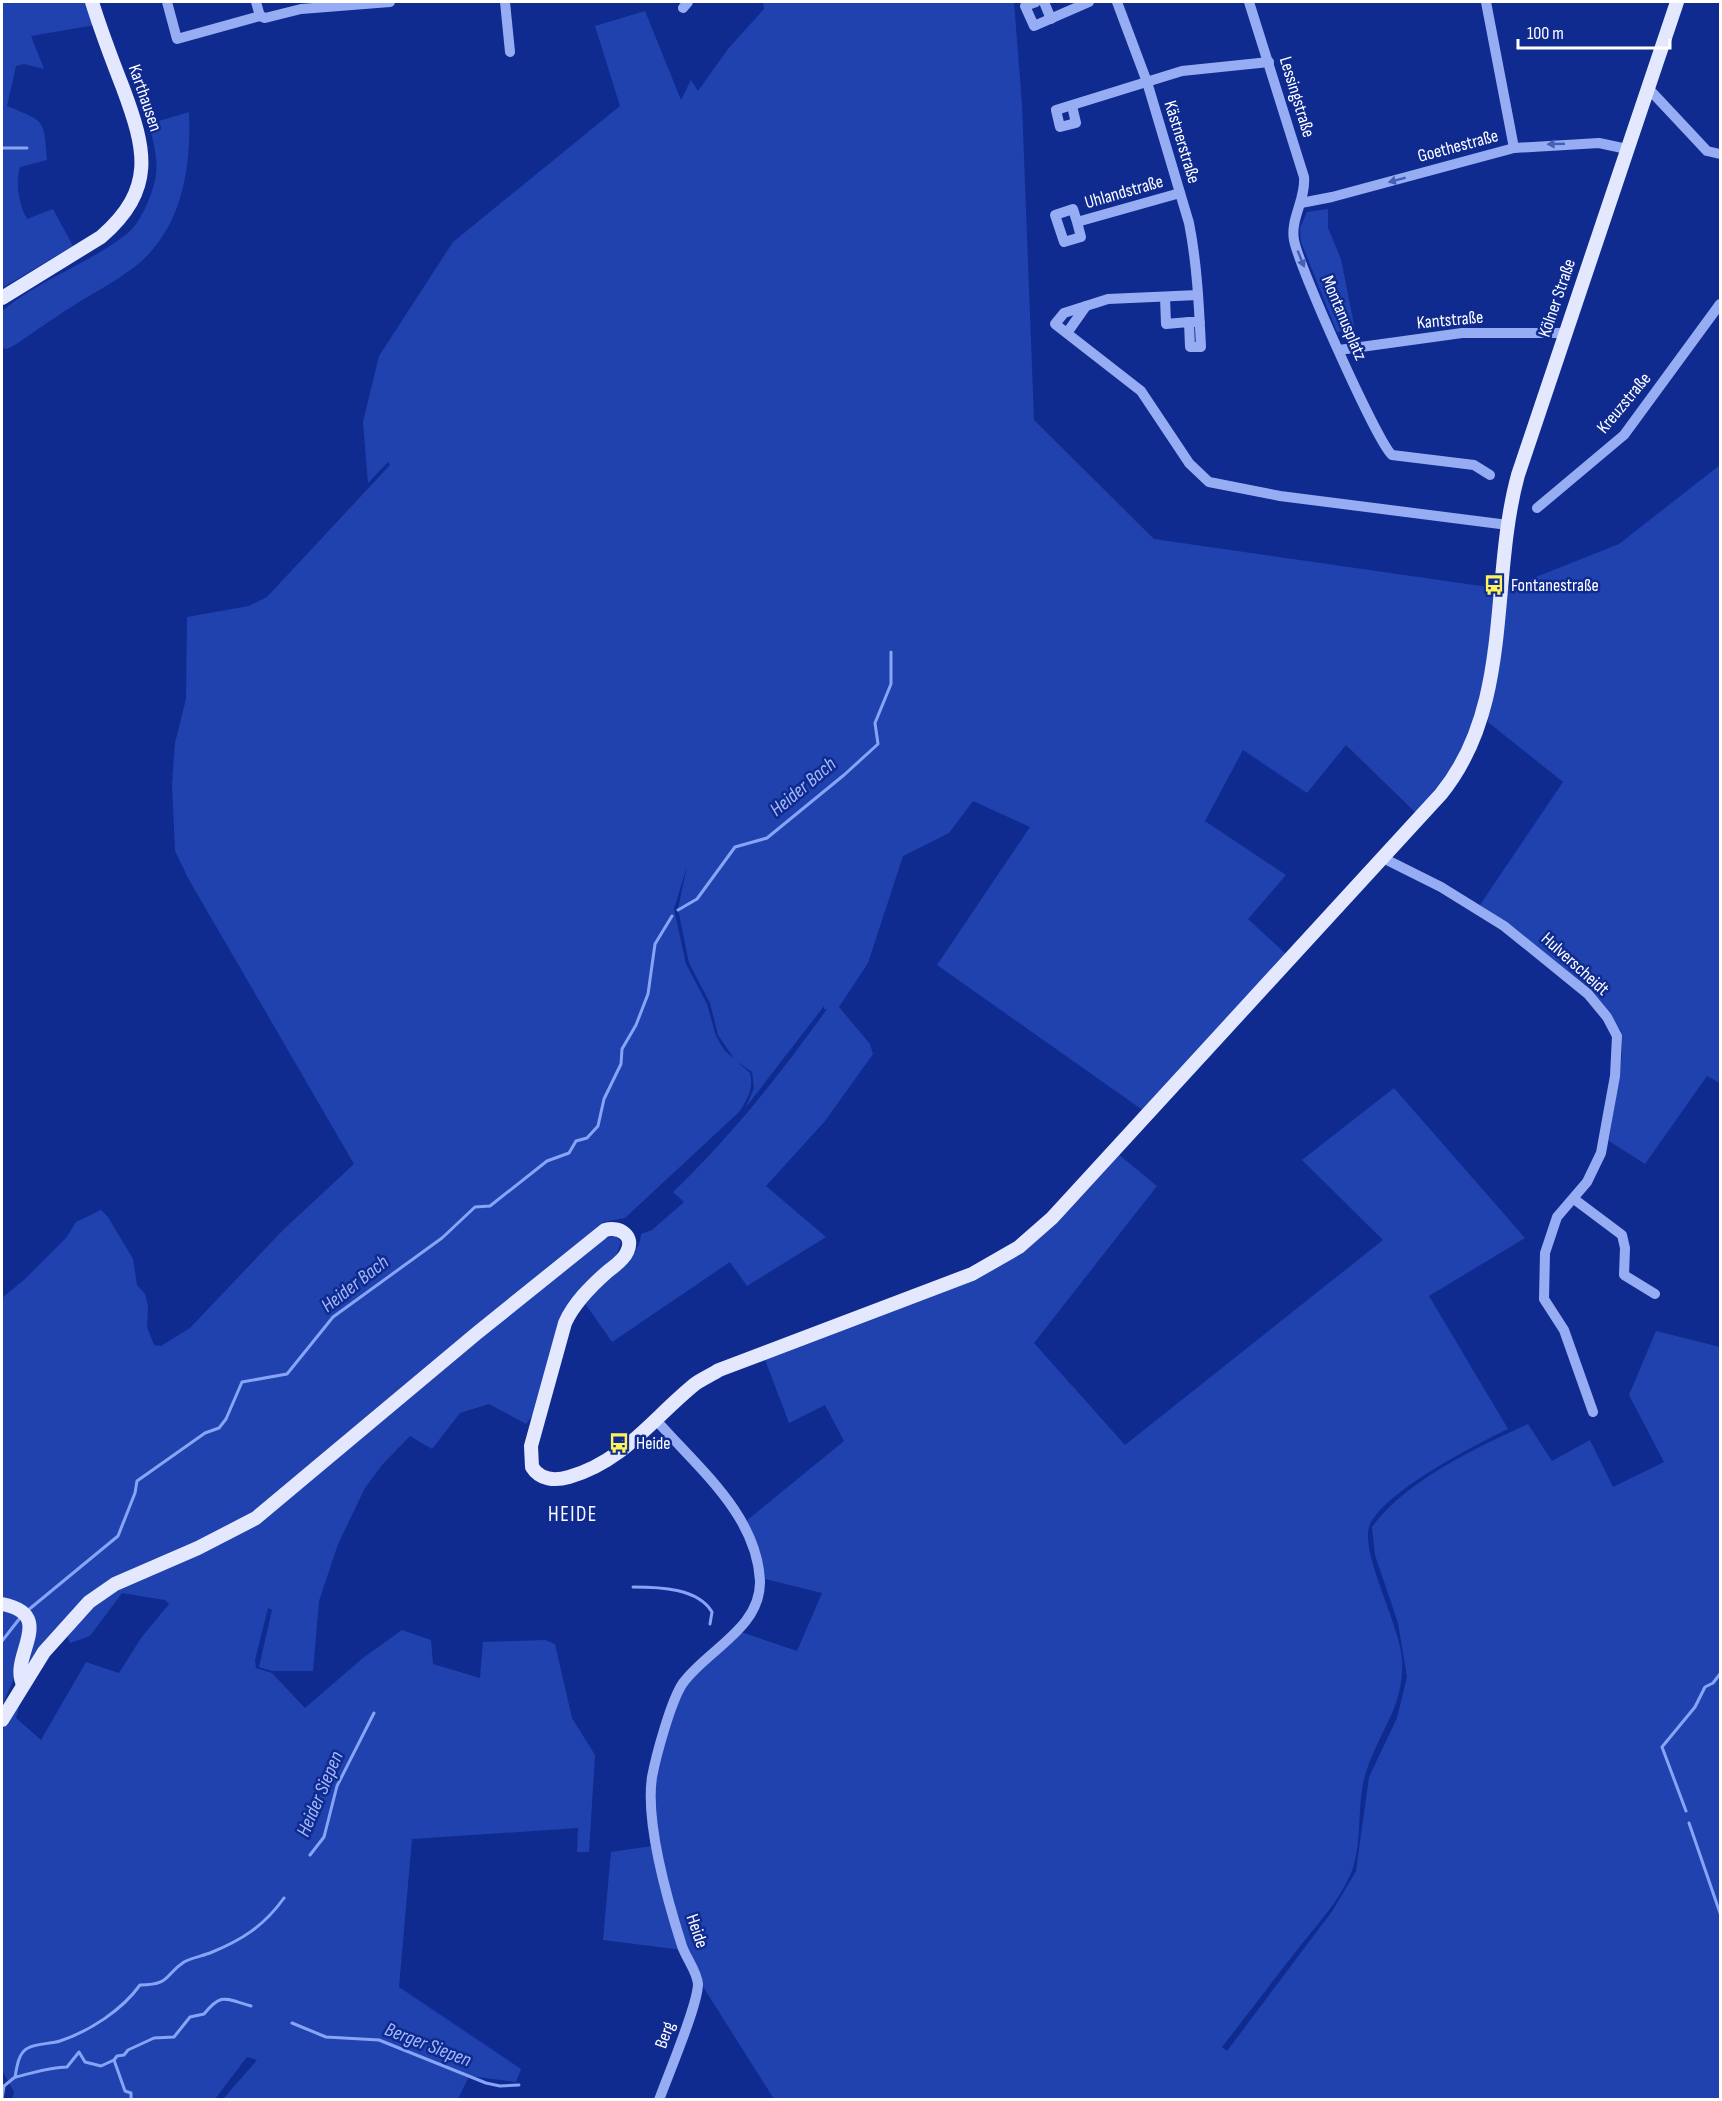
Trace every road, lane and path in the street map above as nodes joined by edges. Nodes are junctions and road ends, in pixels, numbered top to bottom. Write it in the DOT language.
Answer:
graph roads {
  1 [pos="92,2"];
  2 [pos="167,2"];
  3 [pos="256,2"];
  4 [pos="390,2"];
  5 [pos="506,2"];
  6 [pos="1036,2"];
  7 [pos="1044,2"];
  8 [pos="1089,2"];
  9 [pos="1117,2"];
  10 [pos="1249,2"];
  11 [pos="1486,2"];
  12 [pos="1677,2"];
  13 [pos="352,3"];
  14 [pos="260,16"];
  15 [pos="1051,19"];
  16 [pos="510,52"];
  17 [pos="1269,62"];
  18 [pos="1147,82"];
  19 [pos="1648,88"];
  20 [pos="1072,106"];
  21 [pos="1514,148"];
  22 [pos="1627,149"];
  23 [pos="1720,154"];
  24 [pos="1180,193"];
  25 [pos="1301,203"];
  26 [pos="1077,222"];
  27 [pos="7,295"];
  28 [pos="1198,295"];
  29 [pos="1165,297"];
  30 [pos="1720,304"];
  31 [pos="1564,333"];
  32 [pos="1339,350"];
  33 [pos="1490,475"];
  34 [pos="1537,508"];
  35 [pos="1508,525"];
  36 [pos="1383,858"];
  37 [pos="1574,1198"];
  38 [pos="1656,1294"];
  39 [pos="1593,1412"];
  40 [pos="657,1421"];
  41 [pos="2,1604"];
  42 [pos="23,1684"];
  43 [pos="2,1720"];
  44 [pos="698,1982"];
  45 [pos="659,2100"];
  1 -- 27 [label="main road, Karthausen"];
  2 -- 14 [label="street"];
  3 -- 14 [label="street"];
  4 -- 13 [label="street"];
  5 -- 16 [label="street"];
  6 -- 15 [label="street"];
  7 -- 15 [label="street"];
  8 -- 15 [label="street"];
  9 -- 18 [label="street, Kästnerstraße"];
  10 -- 17 [label="street, Lessingstraße"];
  11 -- 21 [label="street"];
  12 -- 19 [label="main road, Kölner Straße"];
  13 -- 14 [label="street"];
  17 -- 18 [label="street"];
  17 -- 25 [label="street, Lessingstraße"];
  18 -- 20 [label="street"];
  18 -- 24 [label="street, Kästnerstraße"];
  19 -- 22 [label="main road, Kölner Straße"];
  19 -- 23 [label="street"];
  22 -- 21 [label="street, Goethestraße, one-way"];
  21 -- 25 [label="street, Goethestraße, one-way"];
  22 -- 31 [label="main road, Kölner Straße"];
  24 -- 26 [label="street, Uhlandstraße"];
  24 -- 28 [label="street, Kästnerstraße"];
  25 -- 32 [label="street, Montanusplatz, one-way"];
  28 -- 29 [label="street"];
  28 -- 29 [label="street, Kästnerstraße"];
  29 -- 35 [label="street"];
  30 -- 34 [label="street, Kreuzstraße"];
  31 -- 32 [label="street, Kantstraße"];
  31 -- 35 [label="main road, Kölner Straße"];
  32 -- 33 [label="street, Montanusplatz"];
  35 -- 36 [label="main road, Kölner Straße"];
  36 -- 37 [label="street, Hulverscheidt"];
  36 -- 40 [label="main road, Kölner Straße"];
  37 -- 38 [label="street"];
  37 -- 39 [label="street, Hulverscheidt"];
  40 -- 42 [label="main road"];
  40 -- 44 [label="street, Heide"];
  41 -- 42 [label="main road"];
  42 -- 43 [label="main road"];
  44 -- 45 [label="street, Berg"];
}
